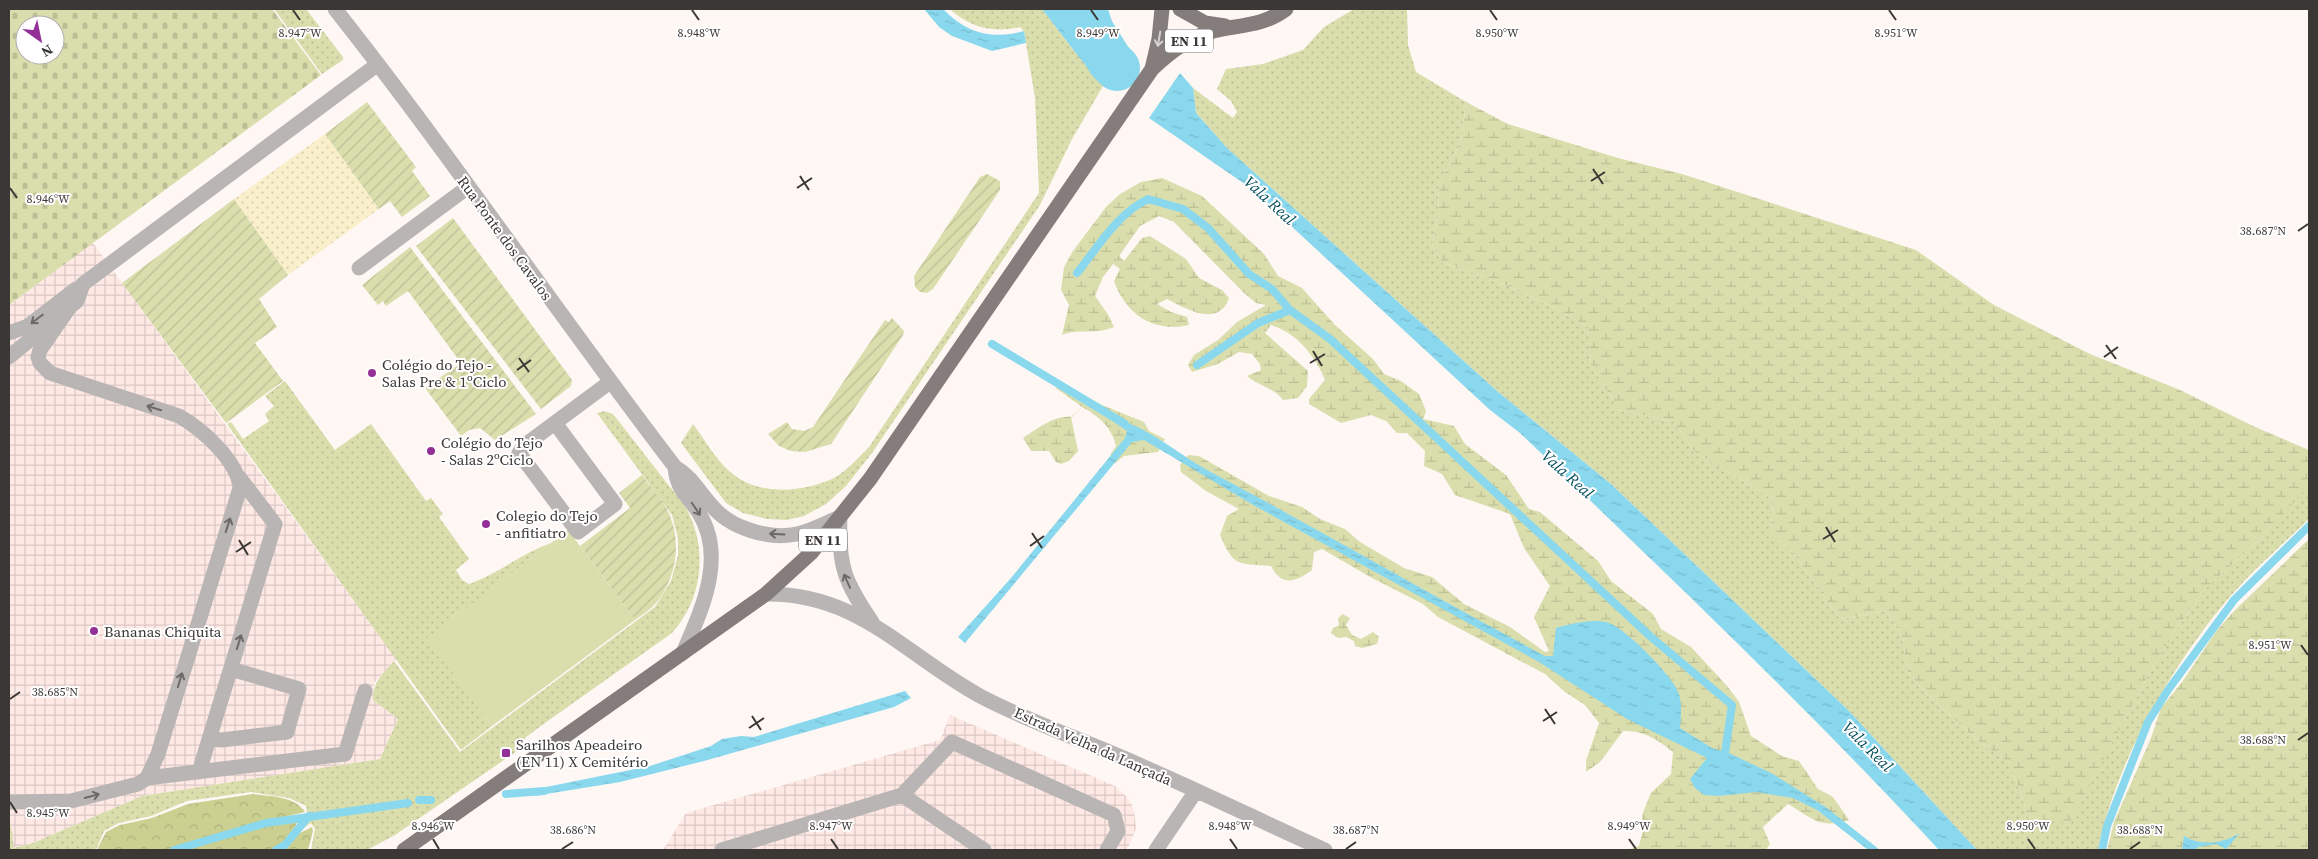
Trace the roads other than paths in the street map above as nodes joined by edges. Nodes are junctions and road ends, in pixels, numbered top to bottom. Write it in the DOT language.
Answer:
graph roads {
  1 [pos="335,9"];
  2 [pos="1162,9"];
  3 [pos="1180,9"];
  4 [pos="1286,9"];
  5 [pos="1233,28"];
  6 [pos="378,64"];
  7 [pos="1152,69"];
  8 [pos="468,187"];
  9 [pos="359,268"];
  10 [pos="66,304"];
  11 [pos="9,334"];
  12 [pos="22,346"];
  13 [pos="9,357"];
  14 [pos="40,363"];
  15 [pos="610,382"];
  16 [pos="555,423"];
  17 [pos="675,467"];
  18 [pos="239,477"];
  19 [pos="840,517"];
  20 [pos="766,594"];
  21 [pos="872,622"];
  22 [pos="682,653"];
  23 [pos="231,669"];
  24 [pos="365,691"];
  25 [pos="209,739"];
  26 [pos="199,772"];
  27 [pos="148,778"];
  28 [pos="1196,791"];
  29 [pos="902,795"];
  30 [pos="9,802"];
  31 [pos="404,850"];
  32 [pos="722,850"];
  33 [pos="984,850"];
  34 [pos="1107,850"];
  35 [pos="1156,850"];
  36 [pos="1324,850"];
  1 -- 6 [label="street, Rua Ponte dos Cavalos"];
  2 -- 7 [label="main road, EN 11, one-way"];
  3 -- 5 [label="main road, EN 11"];
  4 -- 5 [label="main road, EN 11"];
  5 -- 7 [label="main road, EN 11"];
  6 -- 8 [label="street, Rua Ponte dos Cavalos"];
  6 -- 10 [label="street"];
  7 -- 19 [label="main road, EN 11"];
  8 -- 9 [label="street"];
  8 -- 15 [label="street, Rua Ponte dos Cavalos"];
  10 -- 11 [label="street, one-way"];
  10 -- 12 [label="street"];
  10 -- 14 [label="street"];
  11 -- 12 [label="street"];
  12 -- 13 [label="street"];
  12 -- 14 [label="street"];
  18 -- 14 [label="street, one-way"];
  15 -- 16 [label="street"];
  15 -- 17 [label="street, Rua Ponte dos Cavalos"];
  16 -- 16 [label="street"];
  19 -- 17 [label="street, one-way"];
  17 -- 22 [label="street, one-way"];
  23 -- 18 [label="street, one-way"];
  27 -- 18 [label="street, one-way"];
  19 -- 20 [label="main road, EN 11"];
  21 -- 19 [label="street, Estrada Velha da Lançada, one-way"];
  20 -- 21 [label="street, Estrada Velha da Lançada"];
  20 -- 22 [label="main road, EN 11"];
  21 -- 28 [label="street, Estrada Velha da Lançada"];
  22 -- 31 [label="main road, EN 11"];
  23 -- 25 [label="street"];
  23 -- 25 [label="street"];
  24 -- 26 [label="street"];
  25 -- 26 [label="street"];
  26 -- 27 [label="street"];
  30 -- 27 [label="street, one-way"];
  28 -- 35 [label="street"];
  28 -- 36 [label="street, Estrada Velha da Lançada"];
  29 -- 32 [label="street"];
  29 -- 33 [label="street"];
  29 -- 34 [label="street"];
}
